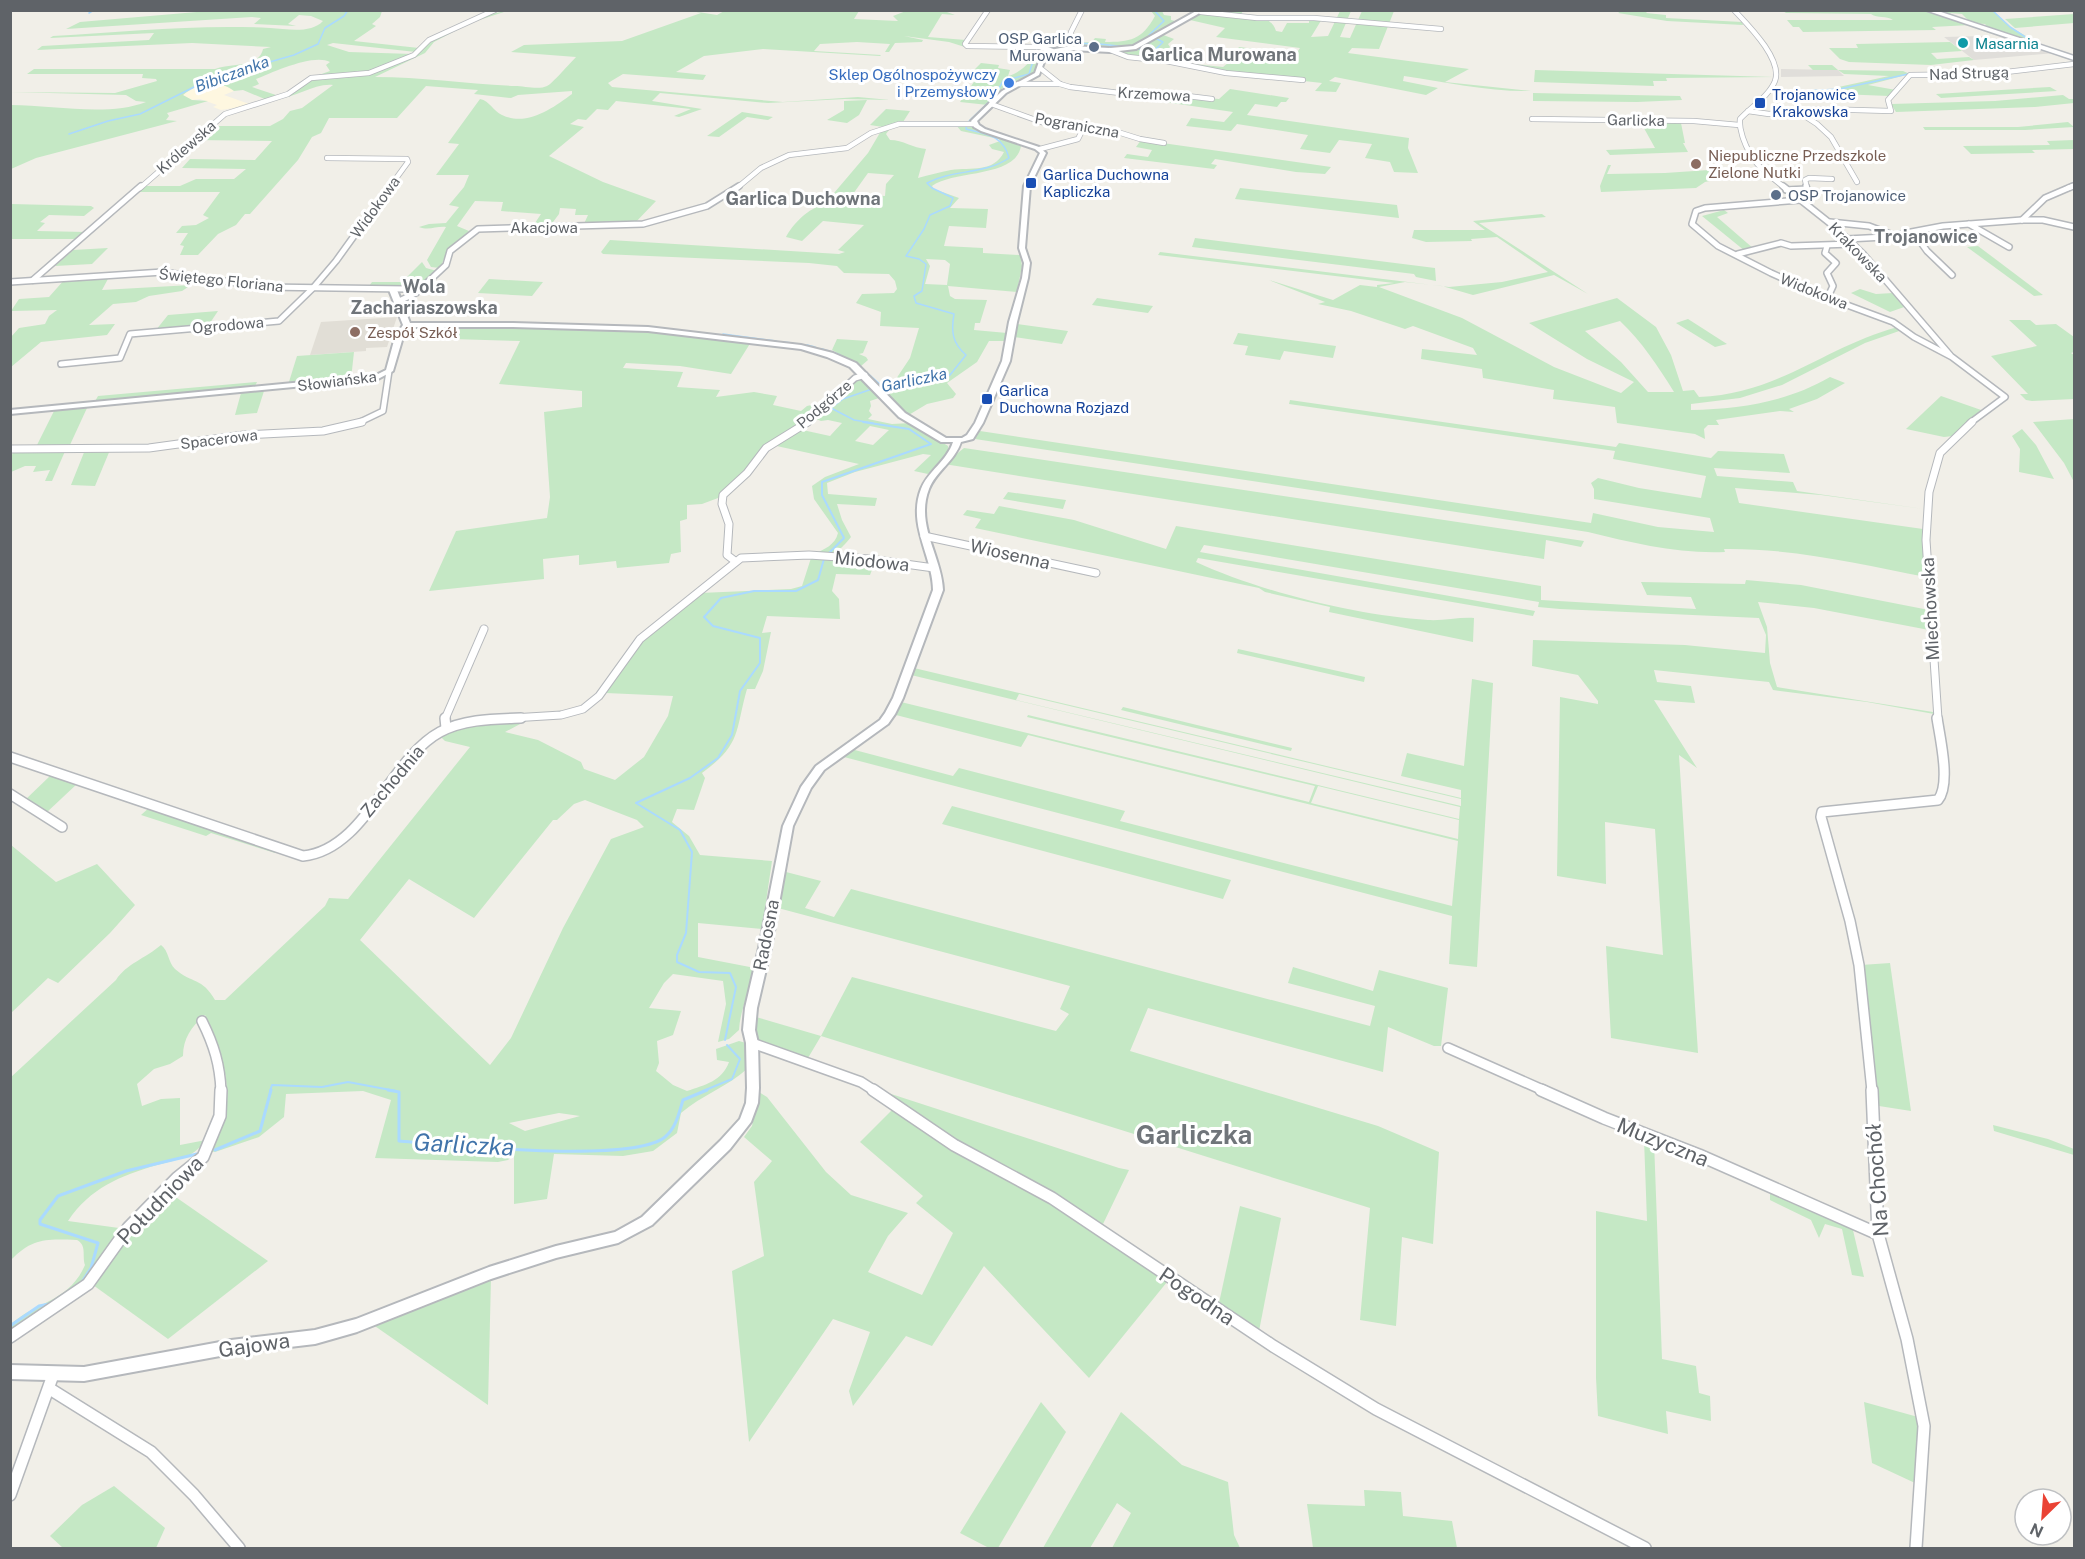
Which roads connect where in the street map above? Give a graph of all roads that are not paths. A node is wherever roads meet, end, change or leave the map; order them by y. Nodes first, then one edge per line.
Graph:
1 (495, 10) edge
2 (987, 10) edge
3 (1082, 10) edge
4 (1734, 10) edge
5 (1928, 10) edge
6 (1202, 11) edge
7 (1441, 29) dead end
8 (1046, 49) junction
9 (1110, 50) junction
10 (2074, 58) edge
11 (2074, 64) edge
12 (1040, 68) junction
13 (1302, 81) dead end
14 (1018, 84) junction
15 (1060, 84) junction
16 (1212, 99) dead end
17 (987, 105) junction
18 (1748, 111) junction
19 (1796, 111) junction
20 (1532, 119) dead end
21 (969, 124) junction
22 (1739, 125) junction
23 (1083, 127) junction
24 (1164, 143) dead end
25 (1040, 149) junction
26 (327, 158) dead end
27 (1832, 179) dead end
28 (1857, 182) dead end
29 (2074, 186) edge
30 (1786, 189) junction
31 (1800, 201) junction
32 (2022, 220) junction
33 (1830, 222) junction
34 (1969, 224) junction
35 (2074, 227) edge
36 (1914, 233) junction
37 (1894, 235) junction
38 (1847, 239) junction
39 (1852, 244) junction
40 (1827, 246) junction
41 (2009, 247) dead end
42 (1737, 254) junction
43 (1952, 275) dead end
44 (33, 280) junction
45 (11, 282) edge
46 (313, 288) junction
47 (406, 289) junction
48 (420, 289) junction
49 (393, 290) junction
50 (409, 296) junction
51 (1828, 297) junction
52 (399, 301) junction
53 (407, 325) junction
54 (1952, 357) junction
55 (61, 364) dead end
56 (389, 371) junction
57 (865, 375) junction
58 (10, 412) edge
59 (957, 441) junction
60 (10, 449) edge
61 (924, 536) junction
62 (809, 555) joint
63 (735, 561) junction
64 (934, 568) junction
65 (1096, 573) dead end
66 (484, 629) dead end
67 (446, 728) junction
68 (10, 756) edge
69 (10, 794) edge
70 (1822, 812) joint
71 (62, 827) dead end
72 (202, 1021) dead end
73 (752, 1043) junction
74 (1448, 1048) dead end
75 (1878, 1234) junction
76 (489, 1273) joint
77 (10, 1336) edge
78 (10, 1372) edge
79 (52, 1382) junction
80 (10, 1495) edge
81 (238, 1548) edge
82 (1645, 1548) edge
83 (1916, 1548) edge

1 - 44 street, Królewska
2 - 8 street
3 - 8 street
4 - 18 street
5 - 10 main road
6 - 7 street
6 - 9 street
8 - 9 street
8 - 12 street
9 - 13 street
11 - 19 street, Nad Strugą
12 - 14 street
12 - 15 street, Krzemowa
14 - 15 street, Krzemowa
14 - 17 street
15 - 16 street, Krzemowa
17 - 21 street
17 - 23 street, Pograniczna
18 - 19 street, Nad Strugą
18 - 22 street
19 - 28 street
20 - 22 street, Garlicka
21 - 25 street
21 - 48 street, Akacjowa
22 - 30 street, Krakowska
23 - 24 street, Pograniczna
23 - 25 street
25 - 59 street
26 - 46 street, Widokowa
27 - 30 street
29 - 32 street
30 - 31 street, Krakowska
31 - 33 street, Krakowska
31 - 42 street, Widokowa
32 - 34 street
32 - 35 street
33 - 37 street
33 - 38 street, Krakowska
34 - 36 street
34 - 41 street
36 - 37 street
36 - 43 street
37 - 38 street
38 - 39 street, Krakowska
39 - 40 street
39 - 54 street, Krakowska
40 - 42 street
40 - 51 street
42 - 51 street, Widokowa
44 - 45 street, Świętego Floriana
44 - 46 street, Świętego Floriana
46 - 49 street, Świętego Floriana
46 - 55 street, Ogrodowa
47 - 48 street
47 - 49 street
47 - 50 street
48 - 50 street, Akacjowa
49 - 52 street
50 - 52 street, Akacjowa
51 - 54 street, Widokowa
52 - 53 street
53 - 56 street, Słowiańska
53 - 57 street
54 - 70 street, Miechowska
56 - 58 street, Słowiańska
56 - 60 street, Spacerowa
57 - 59 street
57 - 63 street, Podgórze
59 - 61 street, Radosna
61 - 64 street, Radosna
61 - 65 street, Wiosenna
62 - 63 street, Zachodnia
62 - 64 street, Miodowa
63 - 67 street, Zachodnia
64 - 73 street, Radosna
66 - 67 street
67 - 68 street, Zachodnia
69 - 71 street
70 - 75 street, Na Chochół
72 - 77 street, Południowa
73 - 76 street, Radosna
73 - 82 street, Pogodna
74 - 75 street, Muzyczna
75 - 83 street, Na Chochół
76 - 79 street, Gajowa
78 - 79 street, Gajowa
79 - 80 street
79 - 81 street

